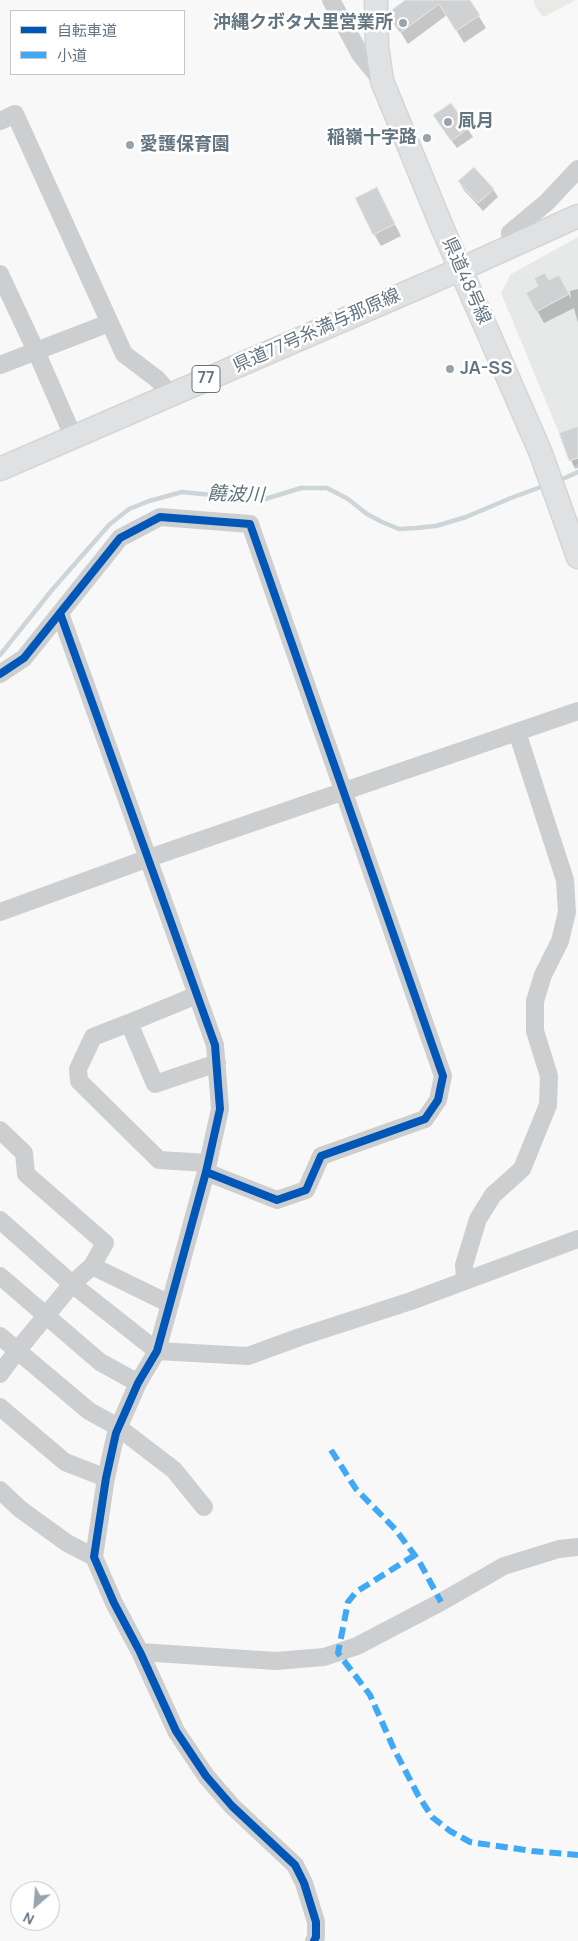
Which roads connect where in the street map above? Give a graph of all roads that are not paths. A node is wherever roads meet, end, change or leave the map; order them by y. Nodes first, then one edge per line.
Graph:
1 (331, 0) edge
2 (376, 0) edge
3 (382, 81) junction
4 (0, 121) edge
5 (578, 169) edge
6 (578, 216) edge
7 (512, 246) junction
8 (461, 269) junction
9 (1, 278) edge
10 (109, 323) junction
11 (36, 351) junction
12 (0, 365) edge
13 (171, 395) junction
14 (73, 436) junction
15 (0, 469) edge
16 (578, 557) edge
17 (60, 613) junction
18 (0, 674) edge
19 (578, 710) edge
20 (517, 732) junction
21 (343, 792) junction
22 (149, 858) junction
23 (0, 912) edge
24 (197, 995) junction
25 (129, 1022) junction
26 (217, 1063) junction
27 (0, 1130) edge
28 (207, 1167) junction
29 (0, 1220) edge
30 (578, 1239) edge
31 (92, 1266) junction
32 (0, 1276) edge
33 (465, 1280) junction
34 (72, 1284) junction
35 (170, 1304) junction
36 (46, 1316) junction
37 (0, 1336) edge
38 (17, 1350) junction
39 (157, 1351) junction
40 (0, 1374) edge
41 (138, 1383) junction
42 (0, 1407) edge
43 (118, 1427) junction
44 (106, 1478) junction
45 (0, 1490) edge
46 (204, 1507) dead end
47 (578, 1547) edge
48 (94, 1558) junction
49 (140, 1652) junction
50 (314, 1941) edge

1 - 3 street
2 - 3 main road, 県道48号線
3 - 8 main road, 県道48号線
4 - 10 street
5 - 7 street
6 - 7 main road, 県道77号糸満与那原線 / 77
7 - 8 main road, 県道77号糸満与那原線 / 77
8 - 13 main road, 県道77号糸満与那原線 / 77
8 - 16 main road, 県道48号線
9 - 11 street
10 - 11 street
10 - 13 street
11 - 12 street
11 - 14 street
13 - 14 main road, 県道77号糸満与那原線 / 77
14 - 15 main road, 県道77号糸満与那原線 / 77
17 - 18 street
17 - 21 street
17 - 22 street
19 - 20 street
20 - 21 street
20 - 33 street
21 - 22 street
21 - 28 street
22 - 23 street
22 - 24 street
24 - 25 street
24 - 26 street
25 - 26 street
25 - 28 street
26 - 28 street
27 - 31 street
28 - 35 street
29 - 34 street
30 - 33 street
31 - 34 street
31 - 35 street
32 - 36 street
33 - 39 street
34 - 36 street
34 - 39 street
35 - 39 street
36 - 38 street
36 - 41 street
37 - 38 street
38 - 40 street
38 - 43 street
39 - 41 street
41 - 43 street
42 - 44 street
43 - 44 street
43 - 46 street
44 - 48 street
45 - 48 street
47 - 49 street
48 - 49 street
49 - 50 street

